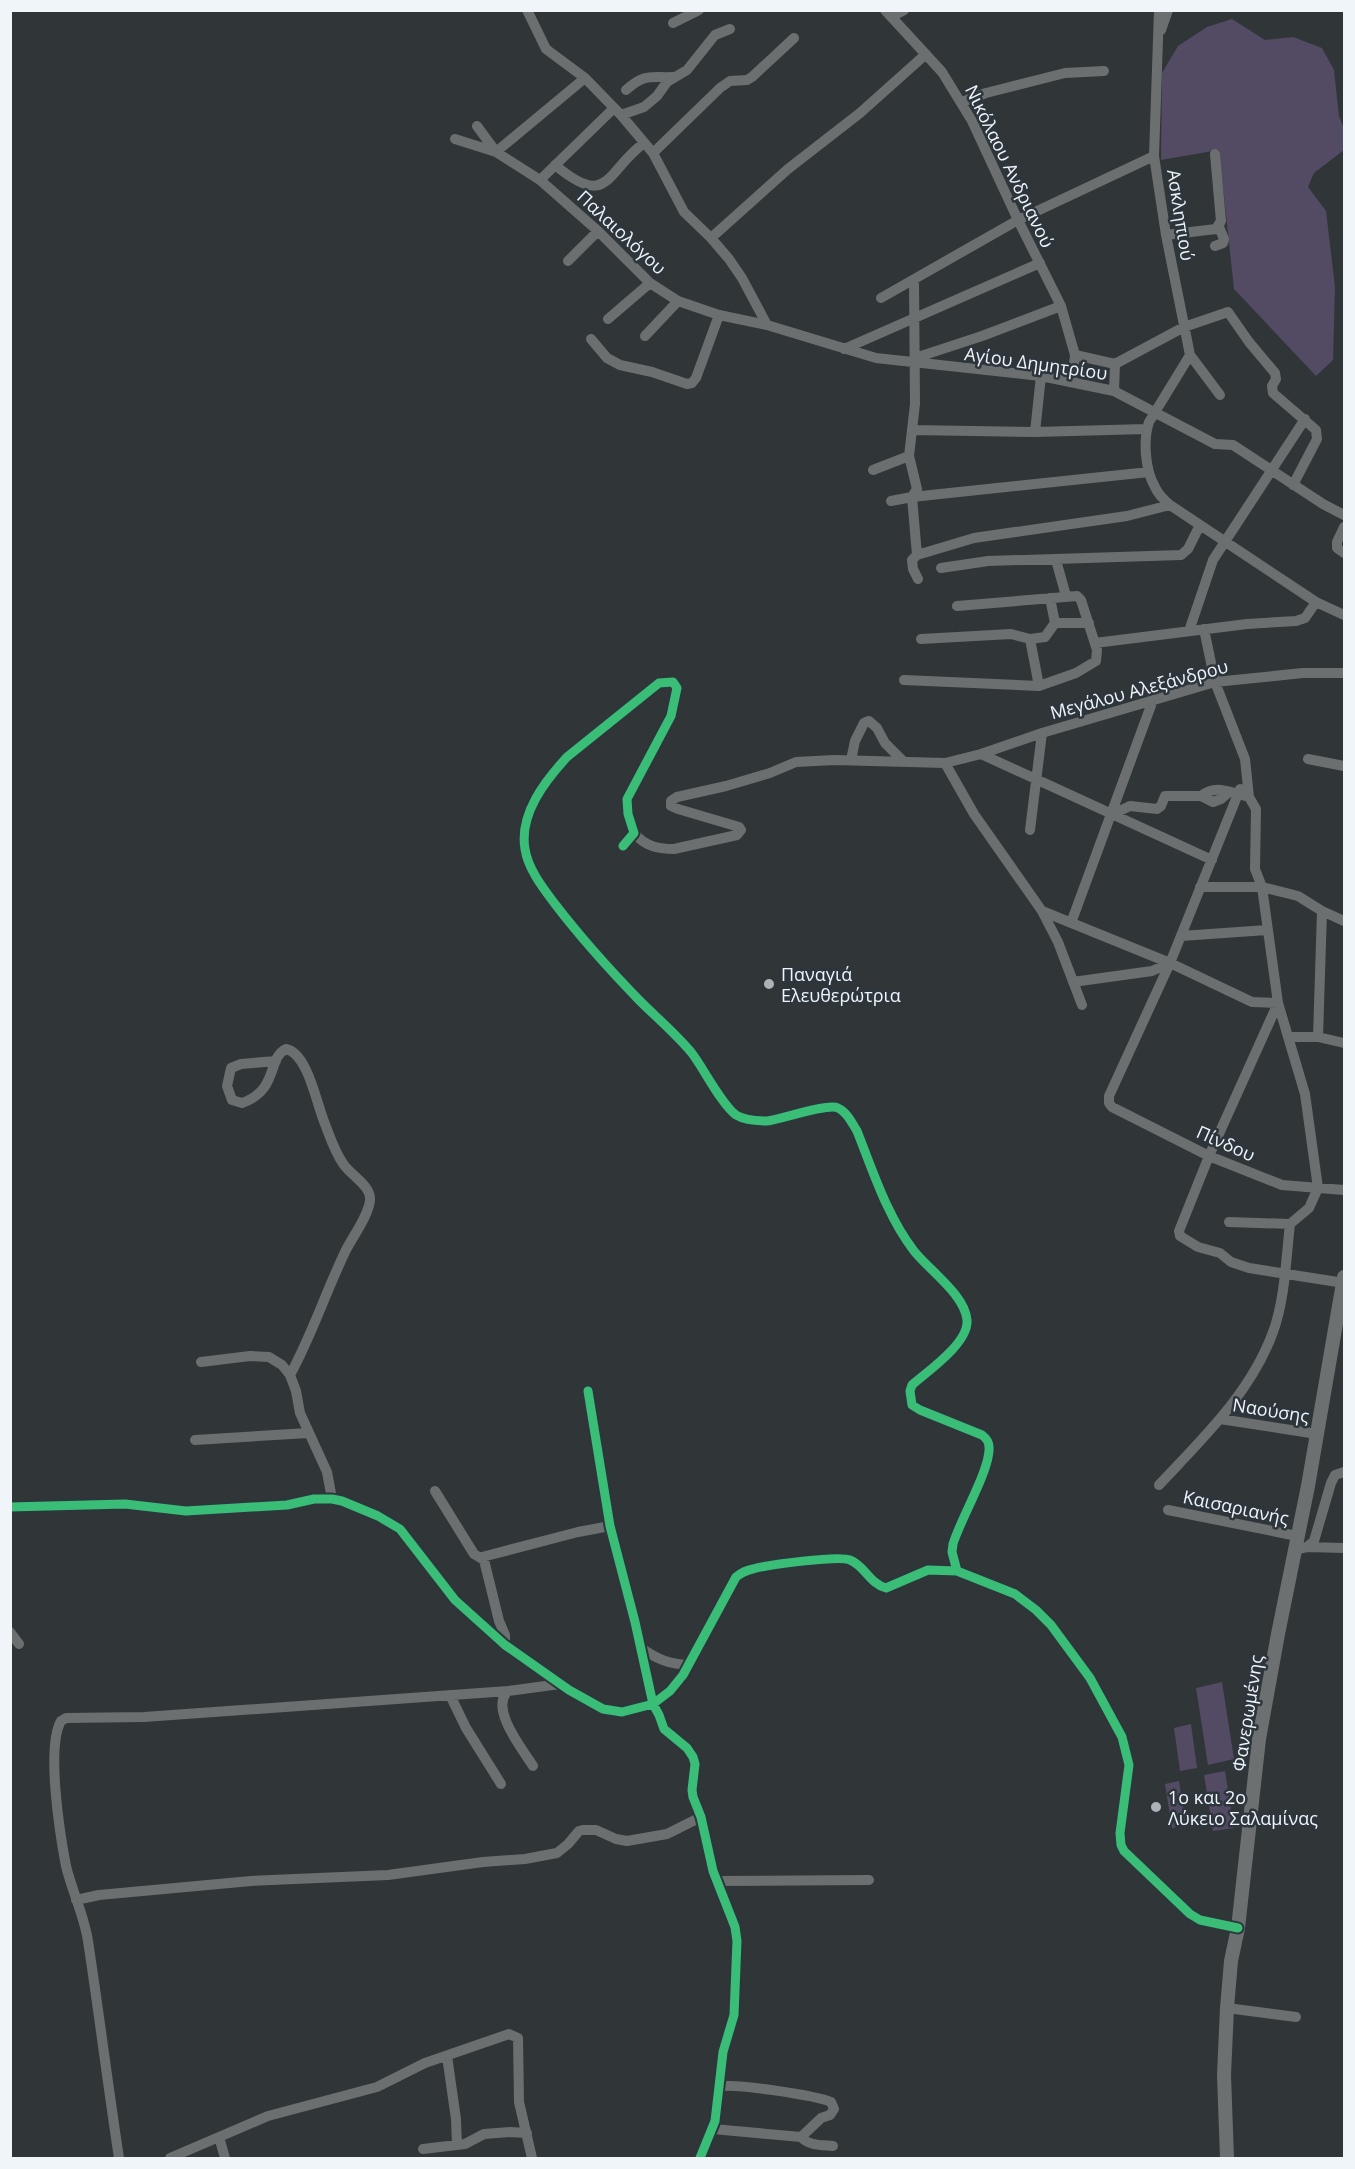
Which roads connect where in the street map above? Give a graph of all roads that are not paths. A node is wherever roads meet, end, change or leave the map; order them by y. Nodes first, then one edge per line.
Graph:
1 (527, 10) edge
2 (699, 10) edge
3 (904, 10) edge
4 (1159, 10) edge
5 (1168, 10) edge
6 (888, 14) edge
7 (674, 23) dead end
8 (730, 29) dead end
9 (794, 38) dead end
10 (1157, 42) junction
11 (926, 54) junction
12 (1104, 71) dead end
13 (585, 78) junction
14 (674, 78) junction
15 (626, 90) dead end
16 (962, 102) junction
17 (618, 112) junction
18 (477, 126) dead end
19 (455, 139) dead end
20 (644, 143) junction
21 (496, 152) junction
22 (653, 153) junction
23 (1215, 154) dead end
24 (1154, 156) junction
25 (555, 165) junction
26 (540, 180) junction
27 (1018, 220) junction
28 (1219, 227) junction
29 (598, 231) junction
30 (1166, 235) junction
31 (711, 238) junction
32 (1215, 246) dead end
33 (568, 261) dead end
34 (1040, 263) junction
35 (914, 280) junction
36 (650, 283) junction
37 (881, 298) dead end
38 (678, 301) junction
39 (1061, 306) junction
40 (718, 315) junction
41 (608, 319) dead end
42 (914, 320) junction
43 (767, 325) junction
44 (1184, 327) junction
45 (645, 336) dead end
46 (591, 339) dead end
47 (844, 349) junction
48 (1075, 355) junction
49 (1190, 355) junction
50 (915, 360) junction
51 (1114, 364) junction
52 (1041, 376) junction
53 (1072, 381) junction
54 (1114, 391) junction
55 (1220, 395) dead end
56 (1154, 412) junction
57 (1305, 419) junction
58 (1146, 429) junction
59 (912, 430) junction
60 (1035, 432) junction
61 (909, 456) junction
62 (873, 470) dead end
63 (1271, 470) junction
64 (1149, 472) junction
65 (1293, 485) junction
66 (912, 497) junction
67 (891, 501) dead end
68 (1170, 506) junction
69 (1344, 515) edge
70 (1200, 525) junction
71 (1344, 527) edge
72 (1225, 541) junction
73 (1344, 553) edge
74 (917, 555) junction
75 (1056, 560) junction
76 (941, 568) dead end
77 (918, 579) dead end
78 (1066, 596) junction
79 (1050, 598) junction
80 (1316, 602) junction
81 (957, 606) dead end
82 (1344, 615) edge
83 (1055, 623) junction
84 (1089, 623) junction
85 (1204, 629) junction
86 (1189, 631) junction
87 (921, 639) dead end
88 (1030, 639) junction
89 (1095, 643) junction
90 (1344, 673) edge
91 (904, 680) dead end
92 (1215, 682) junction
93 (1039, 686) junction
94 (1153, 700) junction
95 (1042, 733) junction
96 (981, 754) junction
97 (1308, 759) dead end
98 (851, 760) junction
99 (903, 761) junction
100 (945, 763) junction
101 (1344, 766) edge
102 (1036, 779) junction
103 (1239, 794) junction
104 (1113, 814) junction
105 (1030, 830) dead end
106 (634, 833) junction
107 (623, 846) dead end
108 (1212, 860) junction
109 (1262, 886) junction
110 (1200, 887) junction
111 (1042, 911) junction
112 (1322, 911) junction
113 (1344, 921) edge
114 (1071, 923) junction
115 (1267, 930) junction
116 (1181, 936) junction
117 (1170, 963) junction
118 (1073, 982) junction
119 (1278, 1003) junction
120 (1082, 1005) dead end
121 (1288, 1037) junction
122 (1318, 1037) junction
123 (1344, 1043) edge
124 (276, 1061) junction
125 (1209, 1156) junction
126 (1318, 1188) junction
127 (1344, 1190) edge
128 (1229, 1222) dead end
129 (1290, 1224) junction
130 (1284, 1274) junction
131 (1344, 1281) edge
132 (201, 1362) dead end
133 (290, 1375) junction
134 (588, 1391) dead end
135 (1220, 1419) junction
136 (308, 1433) junction
137 (1317, 1434) junction
138 (195, 1440) dead end
139 (1344, 1472) edge
140 (1159, 1485) dead end
141 (435, 1491) dead end
142 (332, 1499) junction
143 (10, 1508) edge
144 (1167, 1510) dead end
145 (610, 1526) junction
146 (1300, 1545) junction
147 (1344, 1548) edge
148 (482, 1557) junction
149 (957, 1571) junction
150 (10, 1632) edge
151 (19, 1644) dead end
152 (505, 1645) junction
153 (640, 1647) junction
154 (688, 1665) junction
155 (560, 1684) junction
156 (508, 1691) junction
157 (450, 1695) junction
158 (653, 1704) junction
159 (533, 1766) dead end
160 (501, 1784) dead end
161 (701, 1817) junction
162 (868, 1880) dead end
163 (716, 1881) junction
164 (76, 1900) junction
165 (1238, 1928) junction
166 (1227, 2008) junction
167 (1296, 2017) dead end
168 (447, 2056) junction
169 (719, 2087) junction
170 (713, 2129) junction
171 (528, 2133) junction
172 (219, 2137) junction
173 (801, 2137) junction
174 (457, 2145) junction
175 (833, 2146) dead end
176 (423, 2149) dead end
177 (119, 2158) edge
178 (170, 2158) edge
179 (225, 2158) edge
180 (532, 2158) edge
181 (700, 2158) edge
182 (1227, 2158) edge

1 - 13 street
2 - 7 street
3 - 6 street
4 - 10 street, Ασκληπιού
5 - 10 street
6 - 11 street, Νικόλαου Ανδριανού
8 - 14 street
9 - 22 street
10 - 24 street, Ασκληπιού
11 - 16 street, Νικόλαου Ανδριανού
11 - 31 street
12 - 16 street
13 - 17 street
13 - 21 street
14 - 15 street
14 - 17 street
16 - 27 street, Νικόλαου Ανδριανού
17 - 20 street
17 - 25 street
18 - 21 street, Παλαιολόγου
19 - 21 street
20 - 22 street
20 - 25 street
21 - 26 street, Παλαιολόγου
22 - 31 street
23 - 28 street
24 - 27 street
24 - 30 street, Ασκληπιού
25 - 26 street
26 - 29 street, Παλαιολόγου
27 - 34 street, Νικόλαου Ανδριανού
27 - 35 street
28 - 30 street
28 - 32 street
29 - 33 street
29 - 36 street, Παλαιολόγου
30 - 44 street, Ασκληπιού
31 - 43 street
34 - 39 street, Νικόλαου Ανδριανού
34 - 42 street
35 - 37 street
35 - 42 street
36 - 38 street, Παλαιολόγου
36 - 41 street
38 - 40 street, Παλαιολόγου
38 - 45 street
39 - 48 street, Νικόλαου Ανδριανού
39 - 50 street
40 - 43 street, Παλαιολόγου
40 - 46 street
42 - 47 street
42 - 50 street
43 - 47 street, Αγίου Δημητρίου
44 - 49 street, Ασκληπιού
44 - 51 street
44 - 57 street
47 - 50 street, Αγίου Δημητρίου
48 - 51 street
48 - 53 street
49 - 55 street
49 - 56 street
50 - 52 street, Αγίου Δημητρίου
50 - 59 street
51 - 54 street
52 - 53 street, Αγίου Δημητρίου
52 - 60 street
53 - 54 street, Αγίου Δημητρίου
54 - 56 street, Αγίου Δημητρίου
56 - 58 street
56 - 63 street, Αγίου Δημητρίου
57 - 63 street
57 - 65 street
58 - 60 street
58 - 64 street
59 - 60 street
59 - 61 street
61 - 62 street
61 - 66 street
63 - 65 street, Αγίου Δημητρίου
63 - 72 street
64 - 66 street
64 - 68 street
65 - 69 street, Αγίου Δημητρίου
66 - 67 street
66 - 74 street
68 - 70 street
68 - 74 street
70 - 72 street
70 - 75 street
71 - 73 street
72 - 80 street
72 - 86 street
74 - 77 street
75 - 76 street
75 - 78 street
78 - 79 street
78 - 84 street
79 - 81 street
79 - 83 street
80 - 82 street
80 - 85 street
83 - 84 street
83 - 88 street
84 - 89 street
85 - 86 street
85 - 92 street
86 - 89 street
87 - 88 street
88 - 93 street
89 - 93 street
90 - 92 street, Μεγάλου Αλεξάνδρου
91 - 93 street
92 - 94 street, Μεγάλου Αλεξάνδρου
92 - 103 street
94 - 95 street, Μεγάλου Αλεξάνδρου
94 - 104 street
95 - 96 street, Μεγάλου Αλεξάνδρου
95 - 102 street
96 - 100 street, Μεγάλου Αλεξάνδρου
96 - 102 street
97 - 101 street
98 - 99 street, Μεγάλου Αλεξάνδρου
98 - 99 street
98 - 106 street, Μεγάλου Αλεξάνδρου
99 - 100 street, Μεγάλου Αλεξάνδρου
100 - 111 street
102 - 104 street
102 - 105 street
103 - 104 street
103 - 108 street
103 - 109 street
104 - 108 street
104 - 114 street
106 - 107 street
106 - 149 street
108 - 110 street
109 - 110 street
109 - 112 street
109 - 115 street
110 - 116 street
111 - 114 street
111 - 118 street
112 - 113 street
112 - 122 street
114 - 117 street
115 - 116 street
115 - 119 street
116 - 117 street
117 - 118 street
117 - 119 street
117 - 125 street, Πίνδου
118 - 120 street
119 - 121 street
119 - 125 street
121 - 122 street
121 - 126 street
122 - 123 street
124 - 124 street
124 - 133 street
125 - 126 street, Πίνδου
125 - 130 street
126 - 127 street, Πίνδου
126 - 129 street
128 - 129 street
129 - 130 street
130 - 131 street
130 - 135 street
131 - 137 main road, Φανερωμένης
132 - 133 street
133 - 136 street
134 - 145 street
135 - 137 street, Ναούσης
135 - 140 street
136 - 138 street
136 - 142 street
137 - 146 main road, Φανερωμένης
139 - 146 street
141 - 148 street
142 - 143 street
142 - 152 street
144 - 146 street, Καισαριανής
145 - 148 street
145 - 153 street
146 - 147 street, Καισαριανής
146 - 165 main road, Φανερωμένης
148 - 152 street
149 - 154 street
149 - 165 street
150 - 151 street
152 - 155 street
153 - 154 street
153 - 158 street
154 - 158 street
155 - 156 street
155 - 158 street
156 - 157 street
156 - 159 street
157 - 160 street
157 - 164 street
158 - 161 street
161 - 163 street
161 - 164 street
162 - 163 street
163 - 169 street
164 - 177 street
165 - 166 main road, Φανερωμένης
166 - 167 street
166 - 182 main road, Φανερωμένης
168 - 171 street
168 - 172 street
168 - 174 street
169 - 170 street
169 - 173 street
170 - 173 street
170 - 181 street
171 - 174 street
171 - 180 street
172 - 178 street
172 - 179 street
173 - 175 street
174 - 176 street

